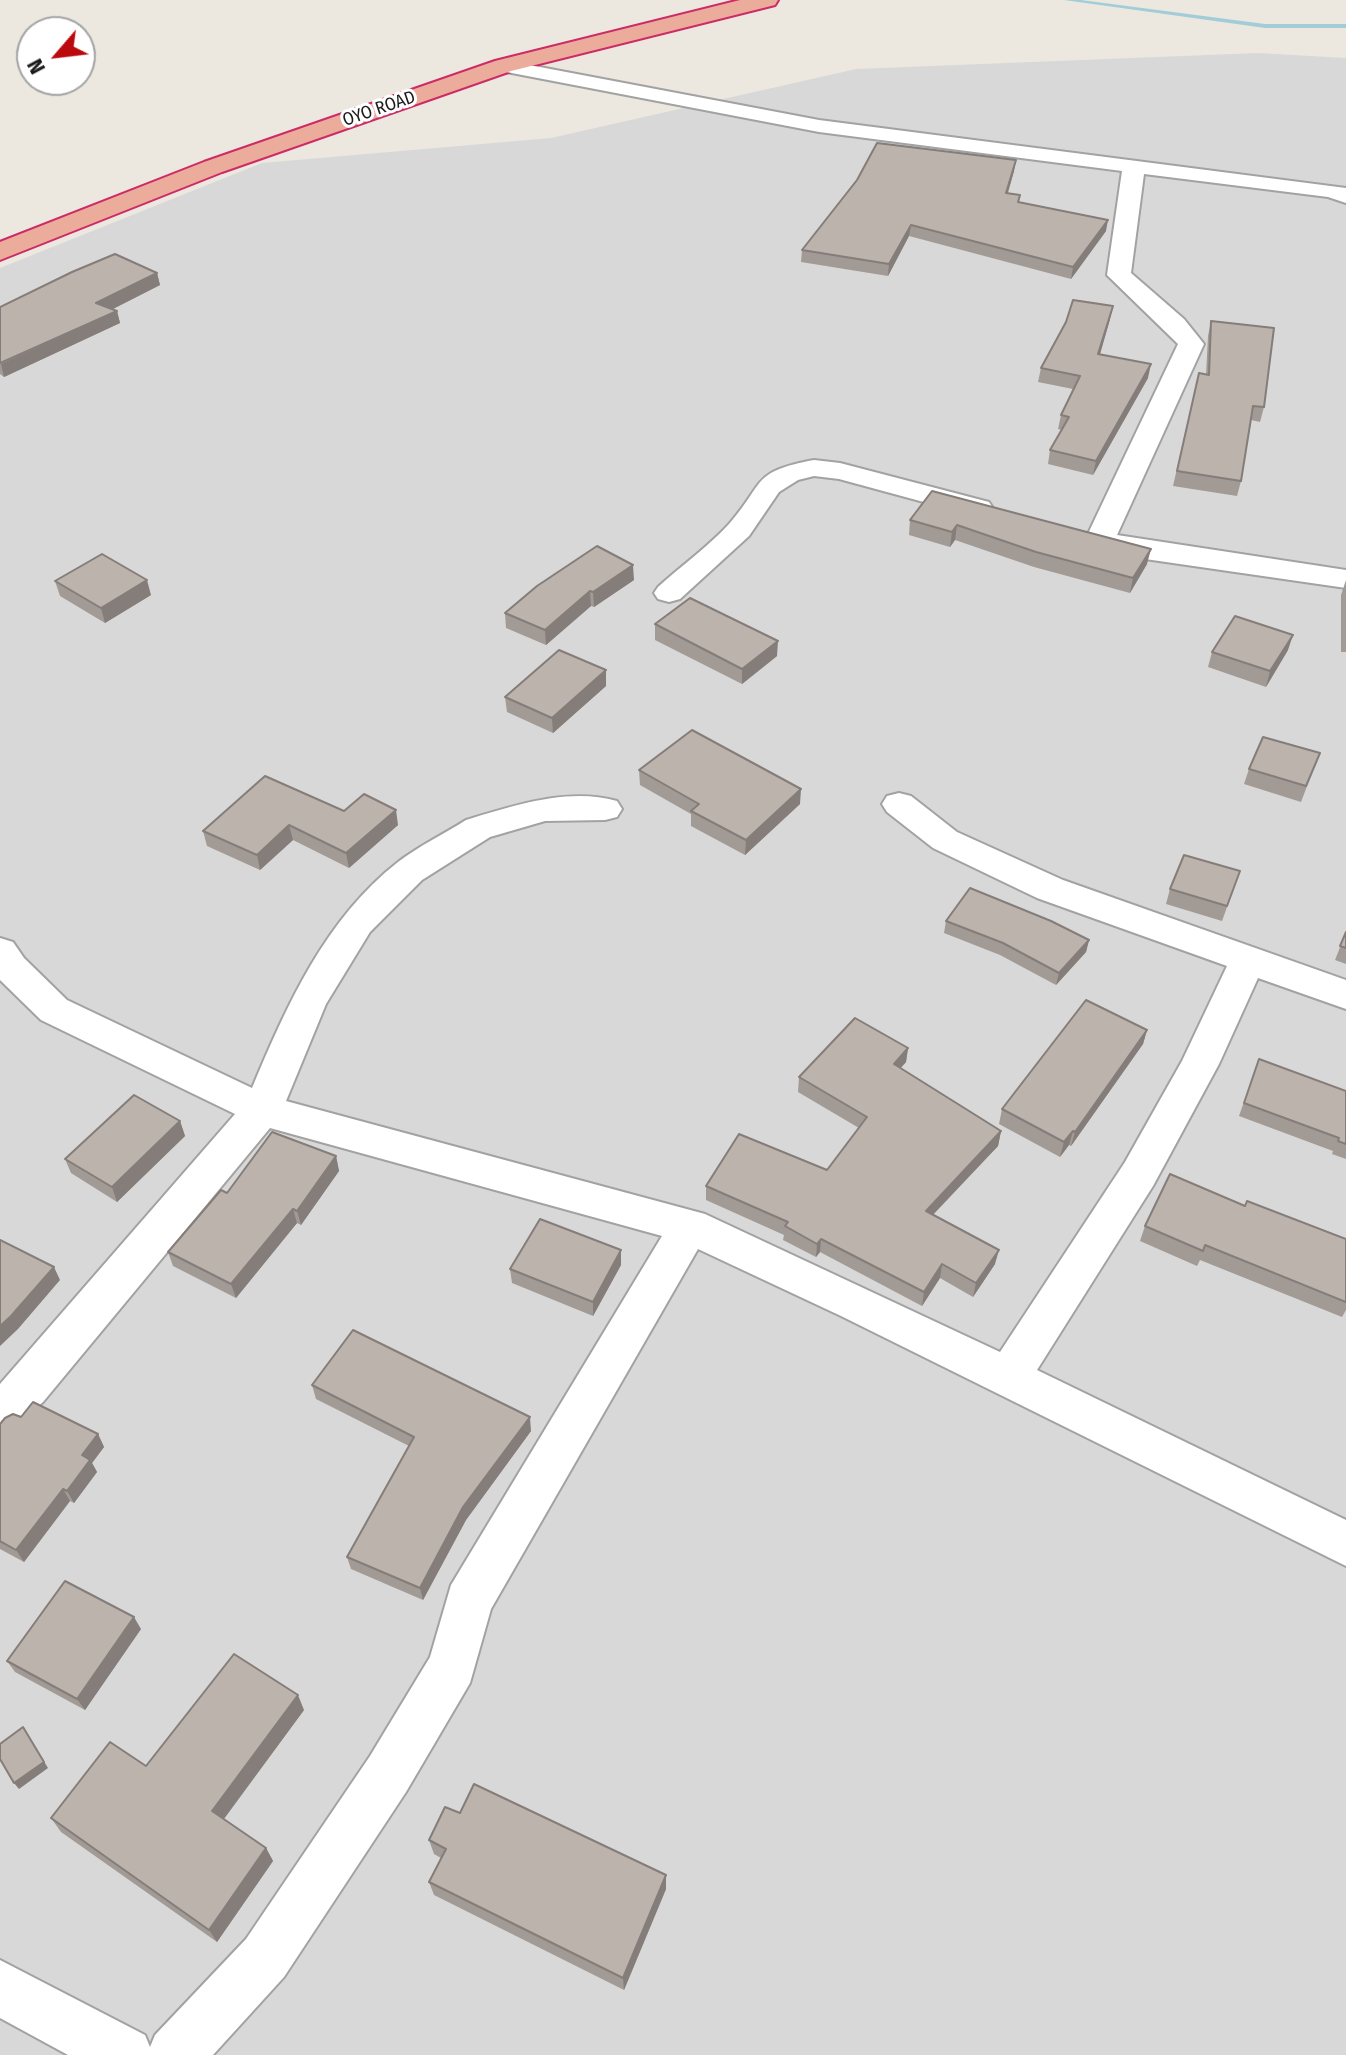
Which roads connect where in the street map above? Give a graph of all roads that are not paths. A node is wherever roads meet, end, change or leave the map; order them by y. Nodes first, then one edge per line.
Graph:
1 (767, 0) edge
2 (503, 66) junction
3 (1134, 166) junction
4 (1346, 196) edge
5 (0, 252) edge
6 (1008, 516) edge
7 (1070, 532) edge
8 (1100, 540) junction
9 (1346, 579) edge
10 (669, 593) dead end
11 (899, 804) dead end
12 (605, 809) dead end
13 (0, 951) edge
14 (1248, 960) junction
15 (1346, 995) edge
16 (262, 1110) junction
17 (690, 1226) junction
18 (1008, 1378) junction
19 (0, 1412) edge
20 (1346, 1544) edge
21 (0, 1988) edge
22 (125, 2055) edge
23 (175, 2055) edge

1 - 2 highway, OYO ROAD
2 - 3 street
2 - 5 highway, OYO ROAD
3 - 4 street
3 - 8 street
6 - 10 street
7 - 8 street
8 - 9 street
11 - 14 street
12 - 16 street
13 - 16 street
14 - 15 street
14 - 18 street
16 - 17 street
16 - 19 street
17 - 18 street
17 - 23 street
18 - 20 street
21 - 22 street

